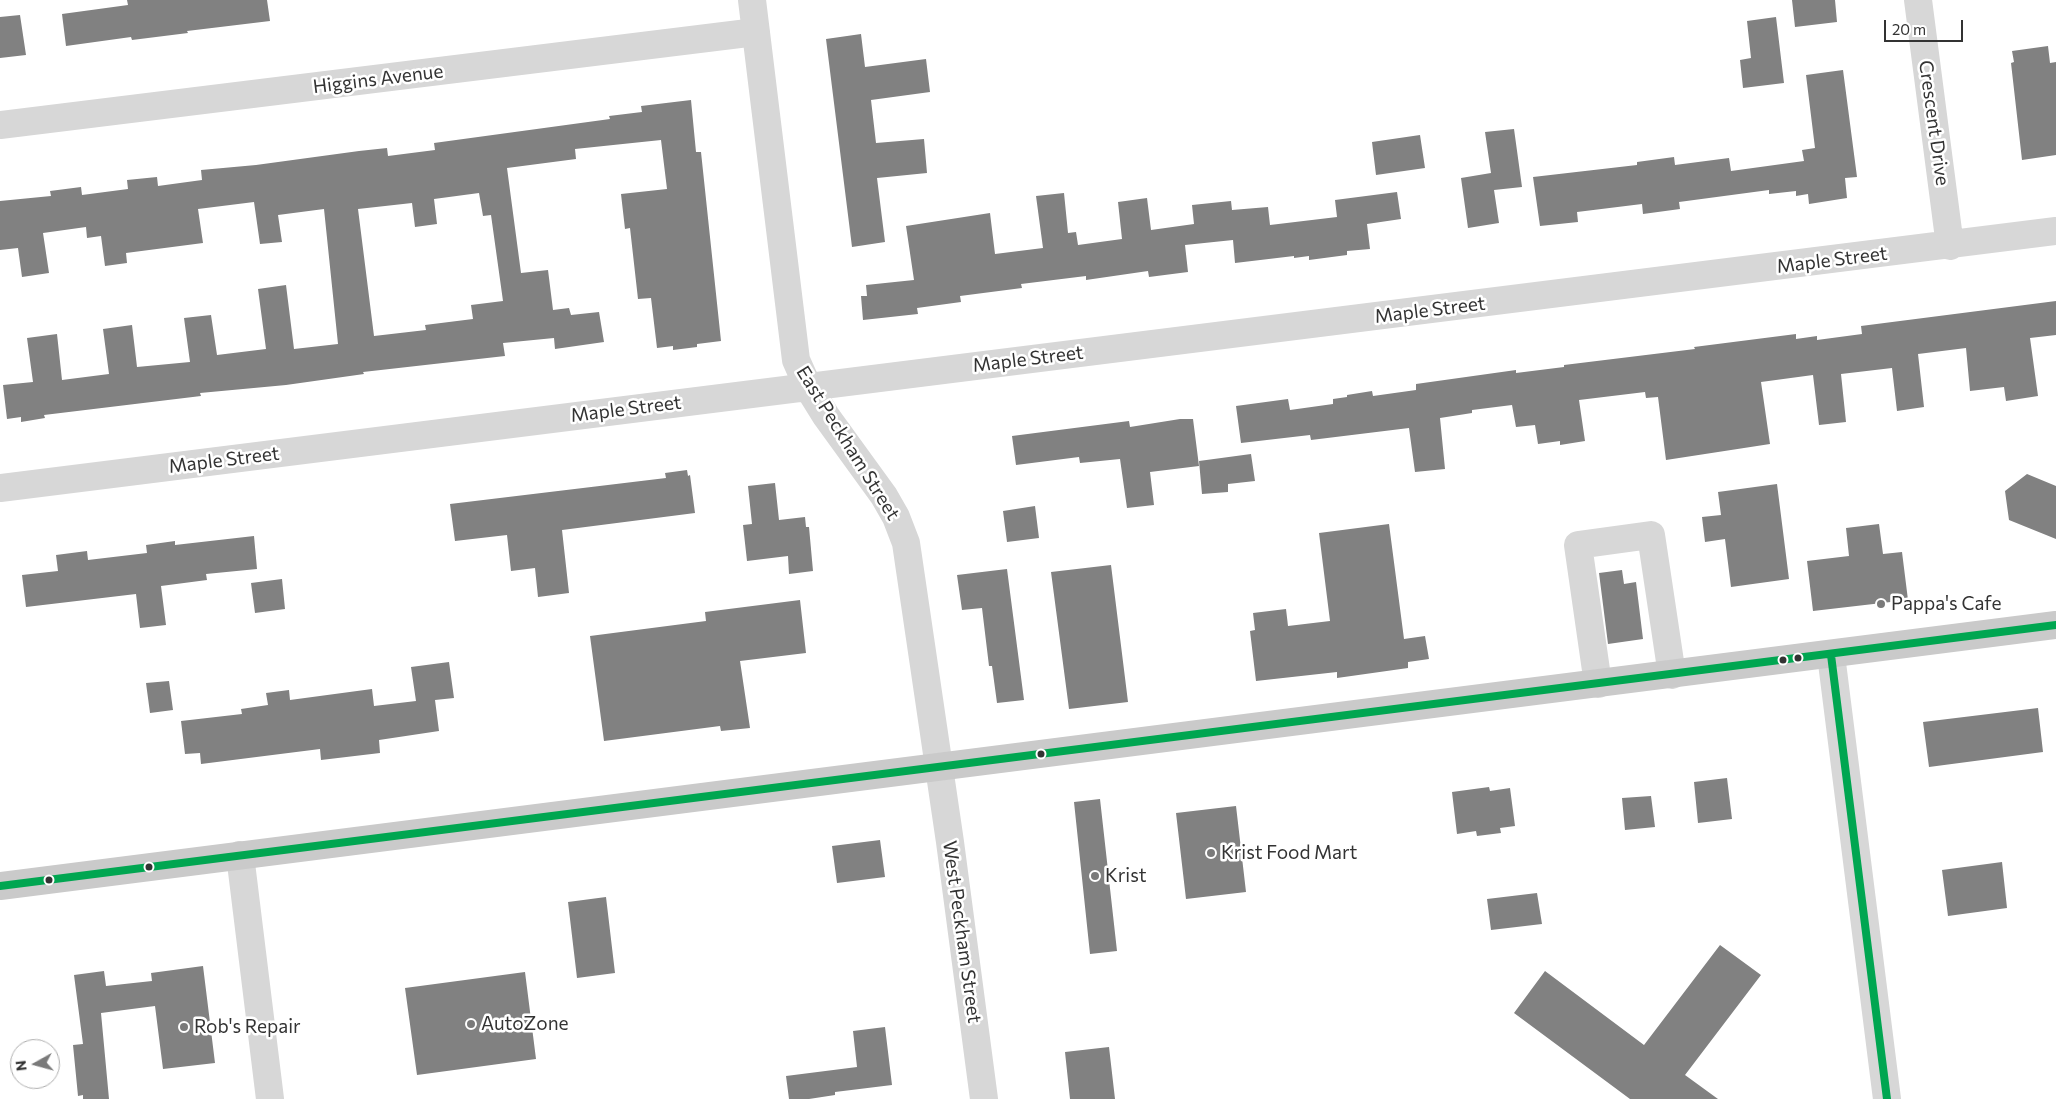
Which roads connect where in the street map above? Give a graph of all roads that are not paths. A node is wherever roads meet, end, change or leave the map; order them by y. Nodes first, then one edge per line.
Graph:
1 (752, 0) edge
2 (1918, 0) edge
3 (756, 32) junction
4 (0, 125) edge
5 (2056, 231) edge
6 (1950, 246) junction
7 (808, 386) junction
8 (0, 488) edge
9 (2056, 626) edge
10 (1831, 655) junction
11 (1672, 675) junction
12 (1598, 684) junction
13 (938, 766) junction
14 (240, 855) junction
15 (0, 886) edge
16 (270, 1099) edge
17 (984, 1099) edge
18 (1887, 1099) edge

1 - 3 street, East Peckham Street
2 - 6 street, Crescent Drive
3 - 4 street, Higgins Avenue
3 - 7 street, East Peckham Street
5 - 6 street, Maple Street
6 - 7 street, Maple Street
7 - 8 street, Maple Street
7 - 13 street, East Peckham Street
9 - 10 main road
10 - 11 main road
10 - 18 street
11 - 12 main road
11 - 12 street
12 - 13 main road
13 - 14 main road
13 - 17 street, West Peckham Street
14 - 15 main road
14 - 16 street

